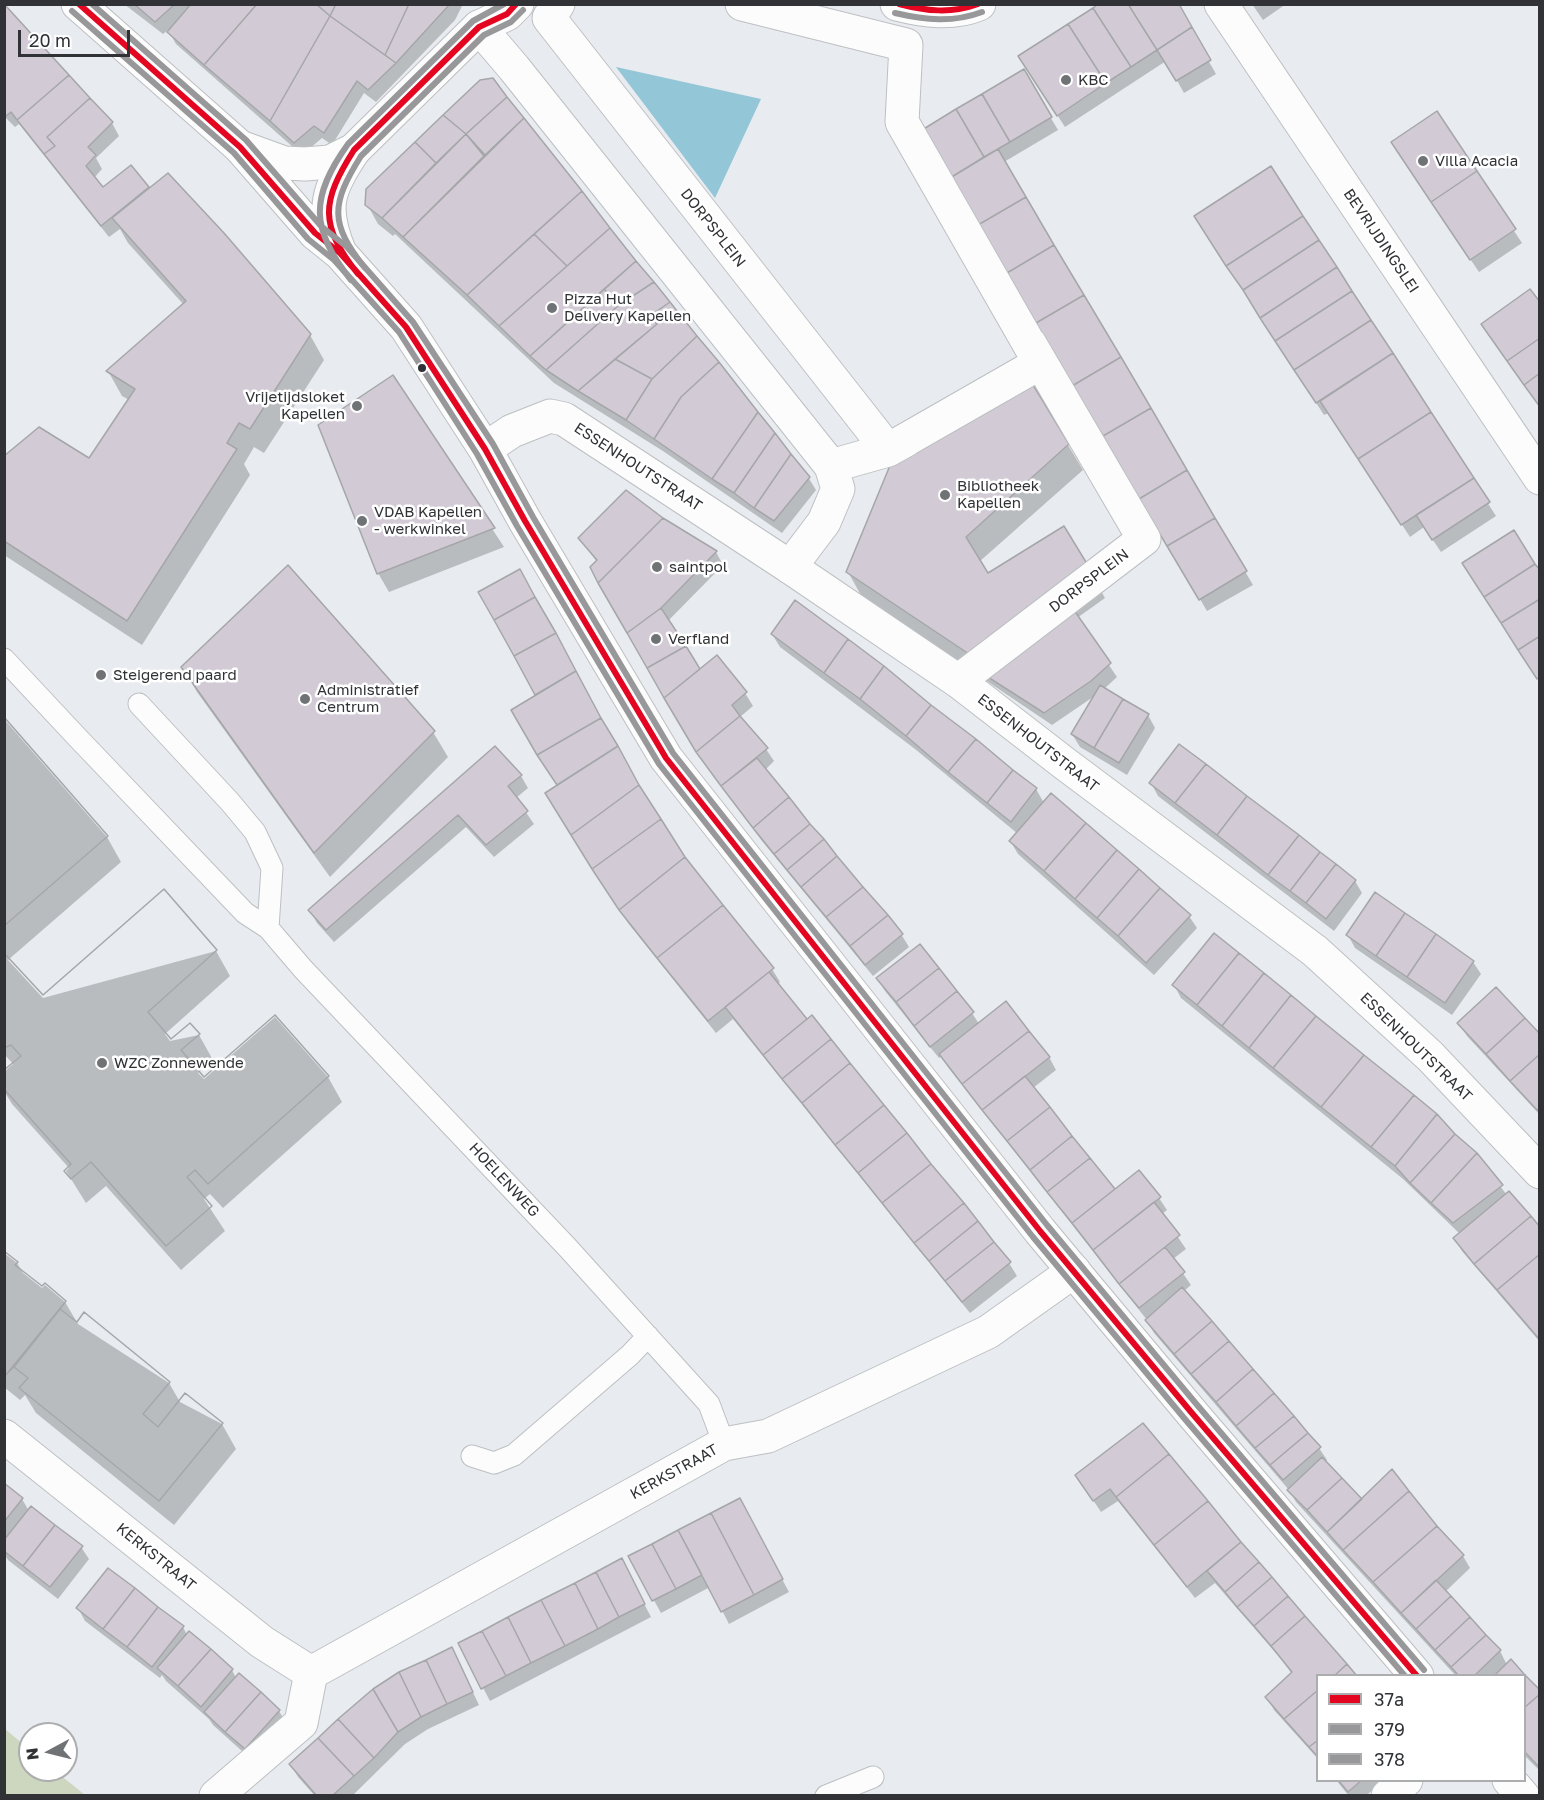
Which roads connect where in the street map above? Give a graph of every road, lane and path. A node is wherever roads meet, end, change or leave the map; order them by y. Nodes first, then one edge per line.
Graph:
1 (78, 4) edge
2 (518, 4) edge
3 (558, 4) edge
4 (742, 4) edge
5 (979, 4) edge
6 (1221, 4) edge
7 (909, 8) edge
8 (481, 16) edge
9 (906, 45) junction
10 (240, 147) junction
11 (354, 150) junction
12 (340, 253) junction
13 (1040, 363) junction
14 (485, 449) junction
15 (888, 450) junction
16 (831, 466) junction
17 (1539, 478) edge
18 (790, 567) junction
19 (4, 659) edge
20 (958, 681) junction
21 (139, 704) dead end
22 (268, 928) junction
23 (1539, 1172) edge
24 (1074, 1271) junction
25 (648, 1336) junction
26 (4, 1436) edge
27 (724, 1444) junction
28 (472, 1456) dead end
29 (311, 1673) junction
30 (1415, 1674) edge
31 (873, 1777) dead end
32 (1404, 1782) edge
33 (1511, 1782) edge
34 (216, 1796) edge
35 (826, 1796) edge
36 (1388, 1796) edge
37 (1523, 1796) edge

1 - 10 street
2 - 8 street
3 - 15 street, DORPSPLEIN
4 - 9 street
5 - 7 street
6 - 17 street, BEVRIJDINGSLEI
7 - 9 street, DORPSPLEIN
8 - 11 street
8 - 16 street
9 - 13 street, DORPSPLEIN
10 - 11 street
10 - 12 street
11 - 12 street
12 - 14 street
13 - 15 street
13 - 20 street, DORPSPLEIN
14 - 18 street, ESSENHOUTSTRAAT
14 - 24 street
15 - 16 street
16 - 18 street
18 - 20 street, ESSENHOUTSTRAAT
19 - 22 lane, HOELENWEG
20 - 23 street, ESSENHOUTSTRAAT
21 - 22 lane
22 - 25 lane, HOELENWEG
24 - 27 street, KERKSTRAAT
24 - 30 street
25 - 27 lane, HOELENWEG
25 - 28 lane
26 - 29 street, KERKSTRAAT
27 - 29 street, KERKSTRAAT
29 - 34 street
31 - 35 lane
32 - 36 street
33 - 37 street

